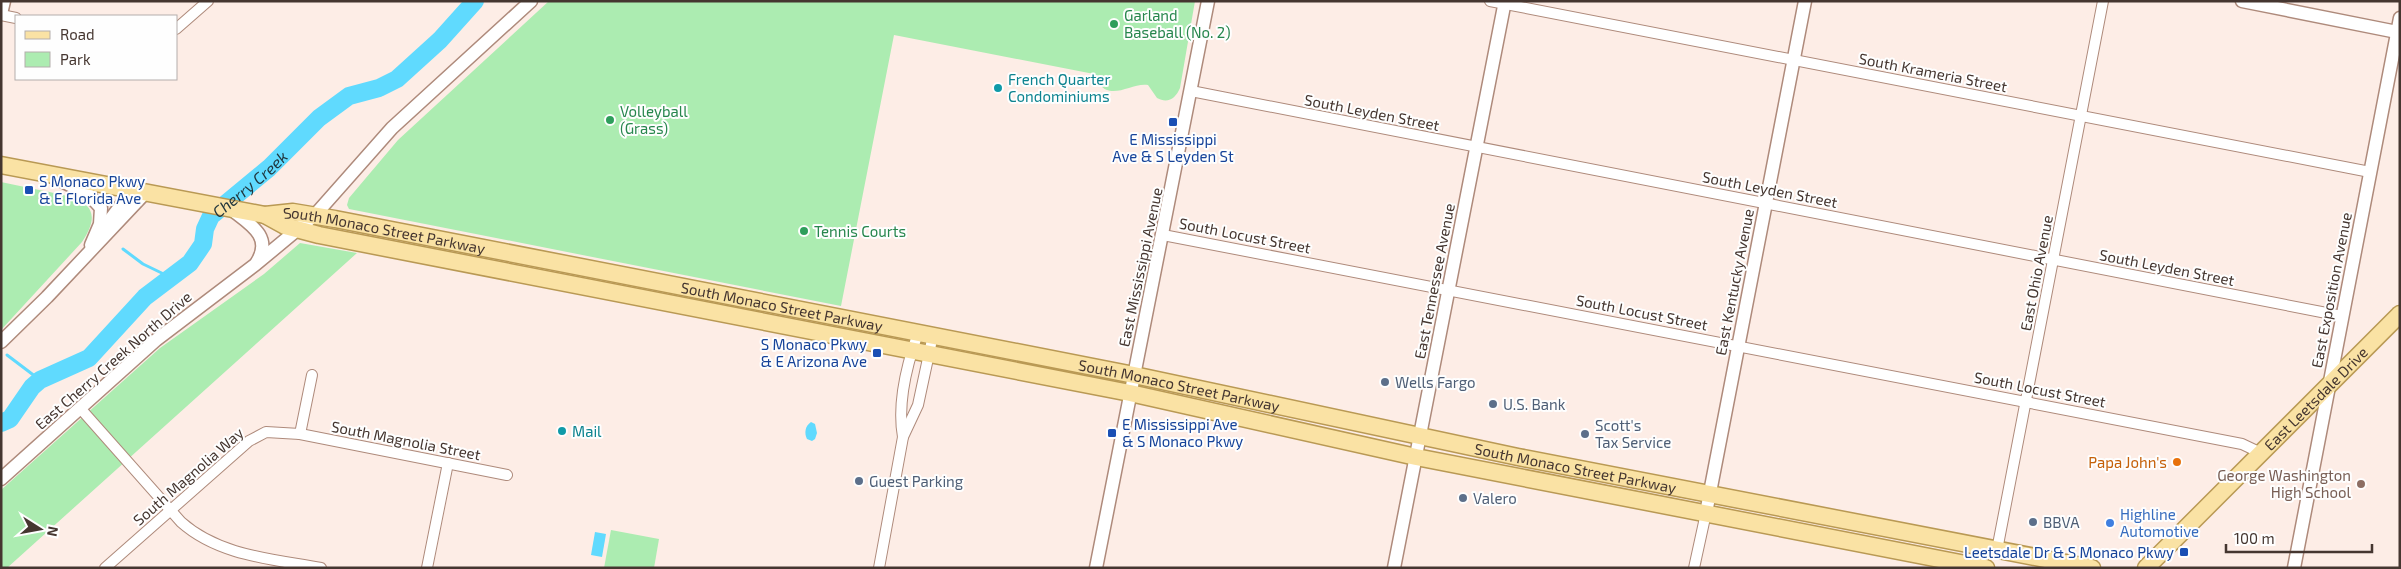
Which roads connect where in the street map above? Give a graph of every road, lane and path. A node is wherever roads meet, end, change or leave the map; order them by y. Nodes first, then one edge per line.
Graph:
1 (4, 1) edge
2 (208, 1) edge
3 (531, 1) edge
4 (1208, 1) edge
5 (1490, 1) edge
6 (1805, 1) edge
7 (2103, 1) edge
8 (2242, 1) edge
9 (1505, 3) edge
10 (1, 14) edge
11 (15, 18) edge
12 (2400, 18) edge
13 (178, 27) edge
14 (2397, 32) junction
15 (1793, 61) junction
16 (1191, 91) junction
17 (2081, 116) junction
18 (1477, 148) junction
19 (1, 165) edge
20 (2370, 172) junction
21 (44, 173) junction
22 (139, 190) junction
23 (1766, 203) junction
24 (315, 215) junction
25 (260, 221) junction
26 (297, 230) junction
27 (1163, 235) junction
28 (82, 260) junction
29 (2053, 260) junction
30 (256, 264) junction
31 (1450, 290) junction
32 (2400, 314) edge
33 (2342, 316) junction
34 (926, 334) junction
35 (5, 339) edge
36 (1738, 346) junction
37 (912, 350) junction
38 (928, 354) junction
39 (312, 375) dead end
40 (1134, 375) junction
41 (2328, 386) junction
42 (1130, 393) junction
43 (2026, 402) junction
44 (80, 408) junction
45 (300, 434) junction
46 (904, 437) junction
47 (1420, 438) junction
48 (2261, 453) junction
49 (1416, 457) junction
50 (448, 463) junction
51 (507, 475) dead end
52 (1, 479) edge
53 (1710, 494) junction
54 (171, 512) junction
55 (1706, 513) junction
56 (1997, 550) junction
57 (105, 568) edge
58 (321, 568) edge
59 (427, 568) edge
60 (878, 568) edge
61 (1096, 568) edge
62 (1394, 568) edge
63 (1694, 568) edge
64 (1986, 568) edge
65 (2092, 568) edge
66 (2146, 568) edge
67 (2294, 568) edge

1 - 10 street
2 - 13 street
3 - 24 street, East Cherry Creek North Drive
4 - 16 street, East Mississippi Avenue
5 - 9 street, South Krameria Street
6 - 15 street, East Kentucky Avenue
7 - 17 street, East Ohio Avenue
8 - 14 street
9 - 15 street, South Krameria Street
9 - 18 street, East Tennessee Avenue
10 - 11 street
12 - 14 street, East Exposition Avenue
14 - 20 street, East Exposition Avenue
15 - 17 street, South Krameria Street
15 - 23 street, East Kentucky Avenue
16 - 18 street, South Leyden Street
16 - 27 street, East Mississippi Avenue
17 - 20 street, South Krameria Street
17 - 29 street, East Ohio Avenue
18 - 23 street, South Leyden Street
18 - 31 street, East Tennessee Avenue
19 - 21 main road, South Monaco Street Parkway
20 - 33 street, East Exposition Avenue
21 - 22 main road, South Monaco Street Parkway
21 - 28 street
22 - 25 main road, South Monaco Street Parkway
22 - 28 street
23 - 29 street, South Leyden Street
23 - 36 street, East Kentucky Avenue
24 - 25 main road, South Monaco Street Parkway
24 - 26 street, East Cherry Creek North Drive
24 - 34 main road, South Monaco Street Parkway
25 - 26 main road, South Monaco Street Parkway
25 - 30 street
26 - 30 street, East Cherry Creek North Drive
26 - 37 main road, South Monaco Street Parkway
27 - 31 street, South Locust Street
27 - 40 street, East Mississippi Avenue
28 - 35 street
29 - 33 street, South Leyden Street
29 - 43 street, East Ohio Avenue
30 - 44 street, East Cherry Creek North Drive
31 - 36 street, South Locust Street
31 - 47 street, East Tennessee Avenue
32 - 41 main road, East Leetsdale Drive
33 - 41 street, East Exposition Avenue
34 - 37 street
34 - 38 street
34 - 40 main road, South Monaco Street Parkway
36 - 43 street, South Locust Street
36 - 53 street, East Kentucky Avenue
37 - 38 main road, South Monaco Street Parkway
37 - 46 street
38 - 42 main road, South Monaco Street Parkway
38 - 46 street
39 - 45 street
40 - 42 street, East Mississippi Avenue
40 - 47 main road, South Monaco Street Parkway
41 - 48 main road, East Leetsdale Drive
41 - 67 street, East Exposition Avenue
42 - 49 main road, South Monaco Street Parkway
42 - 61 street, East Mississippi Avenue
43 - 48 street, South Locust Street
43 - 56 street, East Ohio Avenue
44 - 52 street, East Cherry Creek North Drive
44 - 54 street
45 - 50 street, South Magnolia Street
45 - 54 street, South Magnolia Way
46 - 60 street
47 - 49 street, East Tennessee Avenue
47 - 53 main road, South Monaco Street Parkway
48 - 66 main road, East Leetsdale Drive
49 - 55 main road, South Monaco Street Parkway
49 - 62 street, East Tennessee Avenue
50 - 51 street, South Magnolia Street
50 - 59 street
53 - 55 street, East Kentucky Avenue
53 - 56 main road, South Monaco Street Parkway
54 - 57 street, South Magnolia Way
54 - 58 street
55 - 63 street, East Kentucky Avenue
55 - 64 main road, South Monaco Street Parkway
56 - 65 main road, South Monaco Street Parkway

